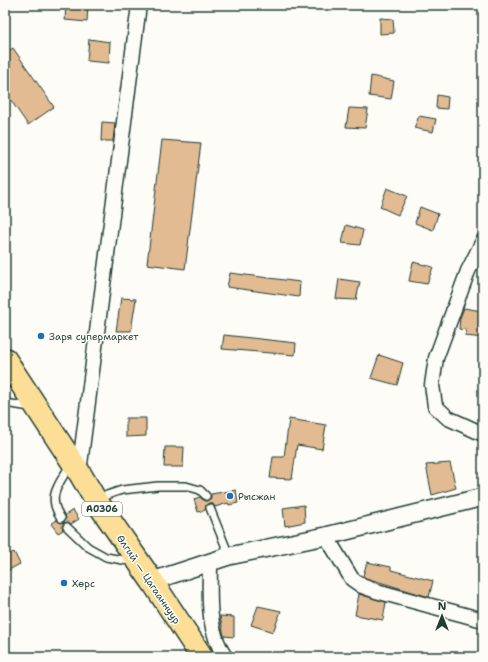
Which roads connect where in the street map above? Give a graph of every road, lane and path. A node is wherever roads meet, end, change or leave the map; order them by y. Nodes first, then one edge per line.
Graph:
1 (139, 5) edge
2 (483, 241) edge
3 (5, 360) edge
4 (5, 403) edge
5 (37, 408) junction
6 (483, 434) edge
7 (75, 467) junction
8 (206, 496) dead end
9 (483, 497) edge
10 (95, 499) junction
11 (210, 508) dead end
12 (60, 518) dead end
13 (67, 526) dead end
14 (326, 536) junction
15 (229, 556) junction
16 (210, 562) junction
17 (140, 563) junction
18 (152, 581) junction
19 (483, 620) edge
20 (202, 657) edge
21 (225, 657) edge

1 - 7 street
2 - 6 street
3 - 5 highway, Өлгий — Цагааннуур / A0306
4 - 5 lane
5 - 7 highway, Өлгий — Цагааннуур / A0306
7 - 10 highway, Өлгий — Цагааннуур / A0306
7 - 12 lane
8 - 10 lane
9 - 14 street
10 - 17 highway, Өлгий — Цагааннуур / A0306
11 - 15 lane
13 - 17 lane
14 - 15 street
14 - 19 street
15 - 16 street
16 - 18 street
16 - 21 street
17 - 18 highway, Өлгий — Цагааннуур / A0306
18 - 20 highway, Өлгий — Цагааннуур / A0306

